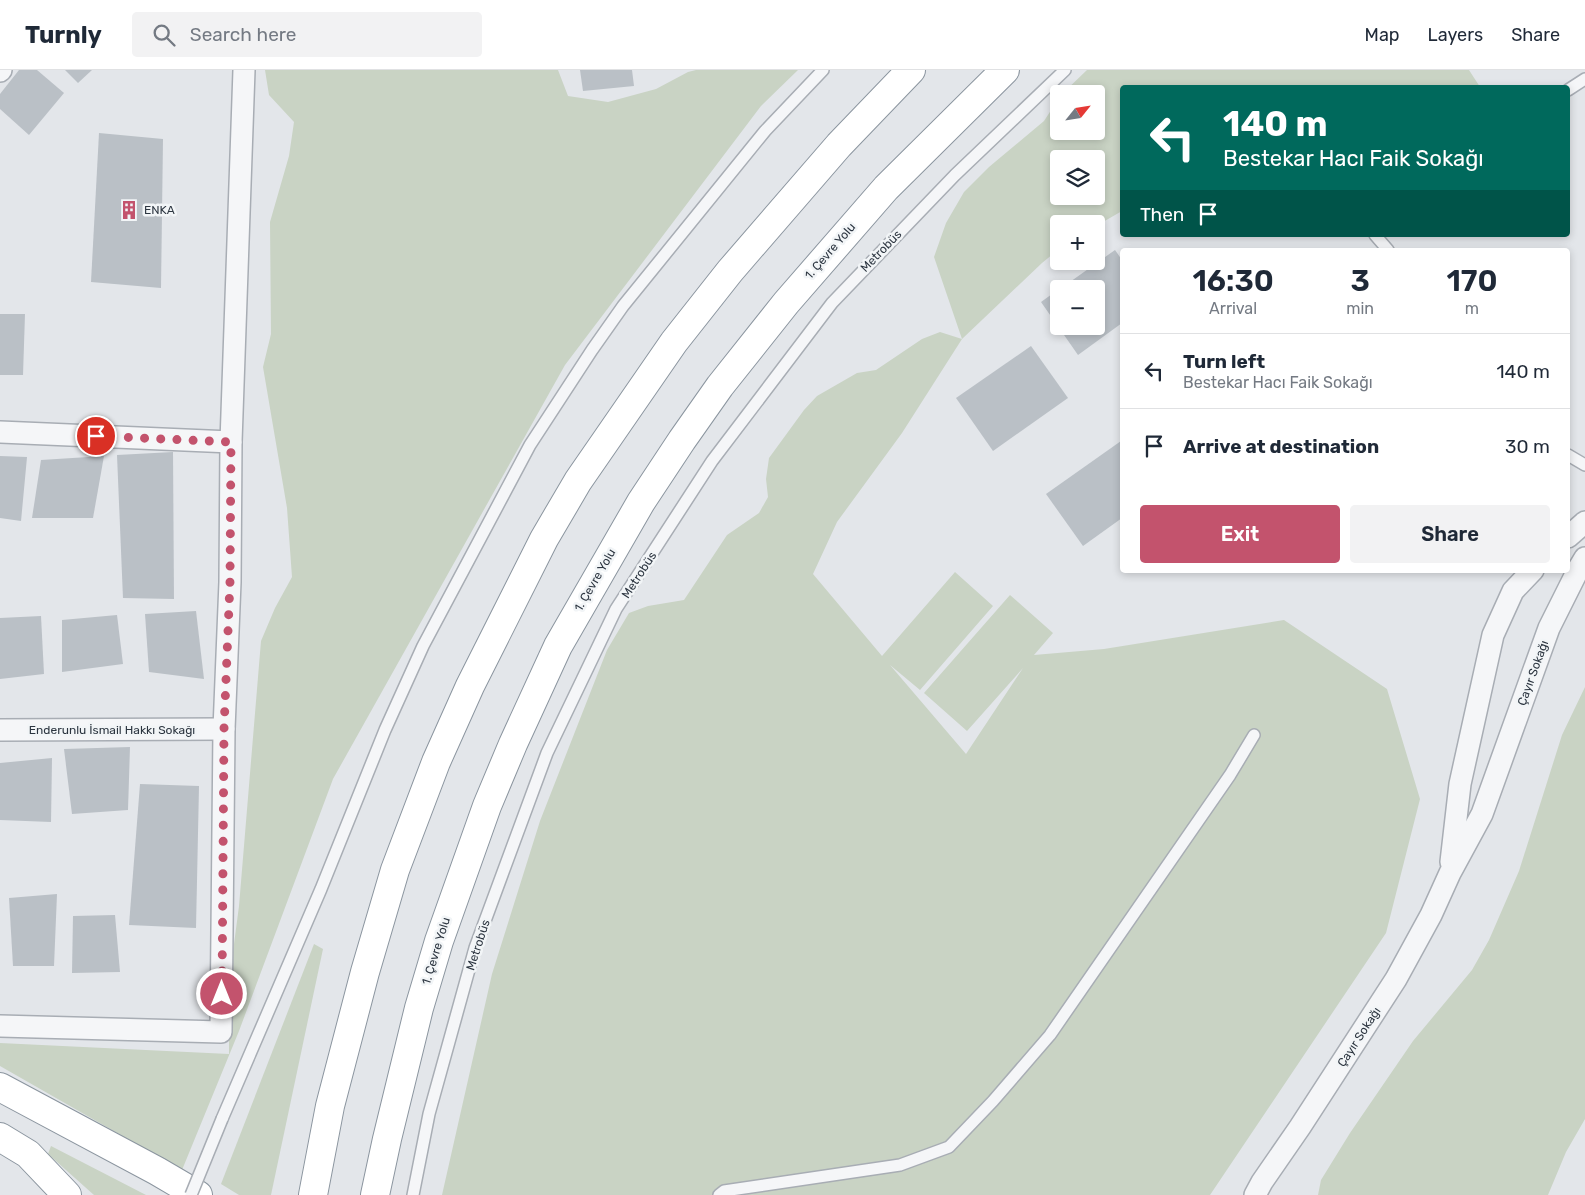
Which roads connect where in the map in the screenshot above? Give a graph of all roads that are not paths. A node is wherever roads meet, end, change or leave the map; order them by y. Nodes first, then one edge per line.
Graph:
1 (244, 70) edge
2 (823, 70) edge
3 (911, 70) edge
4 (1004, 70) edge
5 (1065, 70) edge
6 (1585, 79) edge
7 (1570, 89) edge
8 (1376, 237) edge
9 (1386, 248) edge
10 (0, 432) edge
11 (231, 442) junction
12 (1570, 456) edge
13 (1585, 465) edge
14 (1585, 522) edge
15 (1570, 535) edge
16 (1585, 558) edge
17 (1530, 573) edge
18 (224, 729) junction
19 (0, 730) edge
20 (1254, 736) dead end
21 (1450, 872) junction
22 (0, 1026) edge
23 (0, 1087) edge
24 (0, 1137) edge
25 (67, 1195) edge
26 (191, 1195) edge
27 (198, 1195) edge
28 (313, 1195) edge
29 (375, 1195) edge
30 (413, 1195) edge
31 (719, 1195) edge
32 (1255, 1195) edge

1 - 11 street
2 - 26 lane, bridge
3 - 28 highway
4 - 29 highway, 1. Çevre Yolu
5 - 30 lane, Metrobüs
6 - 7 lane
8 - 9 lane
10 - 11 street
11 - 18 street
12 - 13 lane
14 - 15 street
16 - 21 street, Çayır Sokağı
17 - 21 street, Çayır Sokağı
18 - 19 street, Enderunlu İsmail Hakkı Sokağı
18 - 22 street
20 - 31 lane
21 - 32 street, Çayır Sokağı
23 - 27 highway
24 - 25 highway

